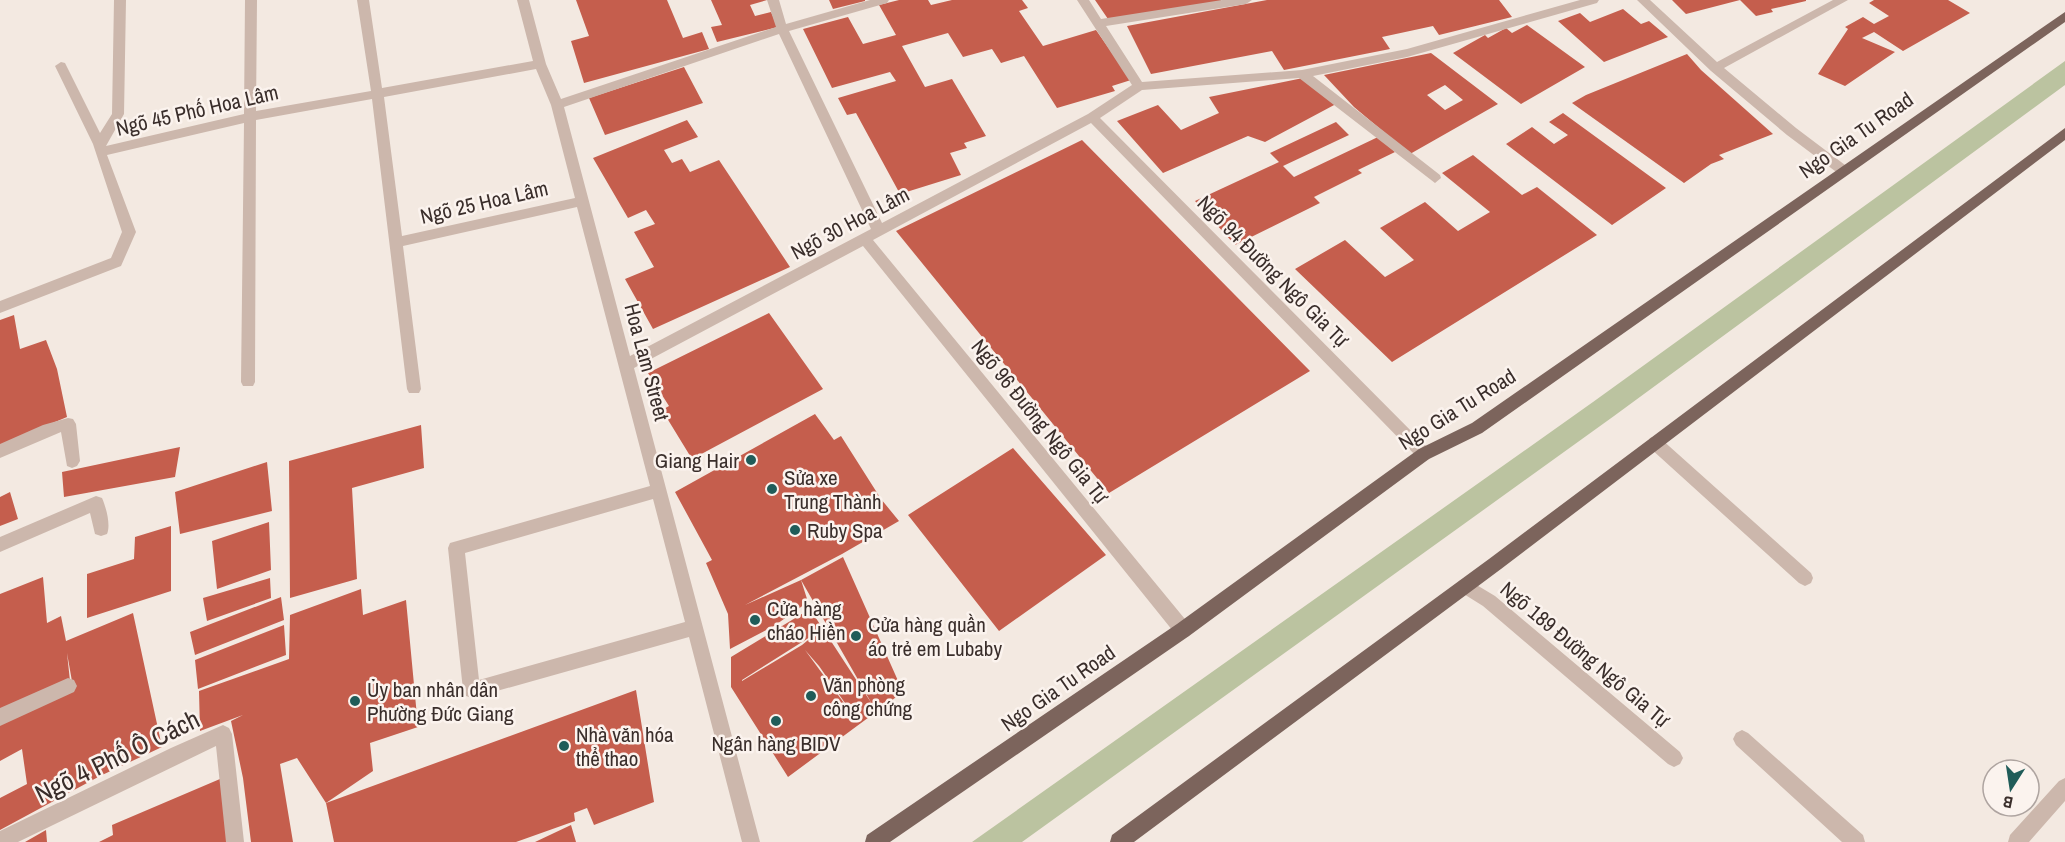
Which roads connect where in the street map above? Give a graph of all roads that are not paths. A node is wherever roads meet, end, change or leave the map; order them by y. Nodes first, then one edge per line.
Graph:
1 (120, 0) edge
2 (251, 0) edge
3 (363, 0) edge
4 (523, 0) edge
5 (773, 0) edge
6 (883, 0) edge
7 (1083, 0) edge
8 (1246, 0) edge
9 (1593, 0) edge
10 (1643, 0) edge
11 (1842, 0) edge
12 (2065, 16) edge
13 (1098, 23) junction
14 (782, 29) junction
15 (540, 64) junction
16 (62, 66) dead end
17 (1715, 68) junction
18 (1302, 74) junction
19 (1140, 86) junction
20 (377, 93) junction
21 (557, 105) junction
22 (249, 117) junction
23 (1092, 117) junction
24 (2065, 133) edge
25 (100, 148) junction
26 (1844, 171) junction
27 (1435, 178) dead end
28 (582, 201) junction
29 (879, 231) junction
30 (865, 239) junction
31 (395, 243) junction
32 (0, 307) edge
33 (627, 365) junction
34 (248, 382) dead end
35 (414, 389) dead end
36 (1655, 443) junction
37 (0, 451) edge
38 (1424, 454) junction
39 (72, 460) dead end
40 (660, 490) junction
41 (101, 529) dead end
42 (0, 545) edge
43 (1805, 578) dead end
44 (1465, 586) junction
45 (695, 627) junction
46 (1182, 630) junction
47 (68, 686) dead end
48 (0, 717) edge
49 (1742, 739) dead end
50 (1674, 758) dead end
51 (2065, 787) edge
52 (0, 841) edge
53 (235, 842) edge
54 (751, 842) edge
55 (874, 842) edge
56 (1119, 842) edge
57 (1856, 842) edge
58 (2017, 842) edge

1 - 25 street
2 - 22 street
3 - 20 street
4 - 15 street, Hoa Lam Street
5 - 14 street
6 - 14 street
7 - 13 street
8 - 13 street
9 - 18 street
10 - 17 street
11 - 17 street
12 - 26 main road, Ngo Gia Tu Road
13 - 19 street
14 - 21 street
14 - 29 street
15 - 20 street, Ngõ 45 Phố Hoa Lâm
15 - 21 street, Hoa Lam Street
16 - 25 street
17 - 26 street
18 - 19 street
18 - 27 street
19 - 23 street, Ngõ 30 Hoa Lâm
20 - 22 street, Ngõ 45 Phố Hoa Lâm
20 - 31 street
21 - 28 street, Hoa Lam Street
22 - 25 street, Ngõ 45 Phố Hoa Lâm
22 - 34 street
23 - 29 street, Ngõ 30 Hoa Lâm
23 - 38 street, Ngõ 94 Đường Ngô Gia Tự
24 - 36 main road
25 - 32 street, Ngõ 45 Phố Hoa Lâm
26 - 38 main road, Ngo Gia Tu Road
28 - 31 street, Ngõ 25 Hoa Lâm
28 - 33 street, Hoa Lam Street
29 - 30 street, Ngõ 30 Hoa Lâm
30 - 33 street, Ngõ 30 Hoa Lâm
30 - 46 street, Ngõ 96 Đường Ngô Gia Tự
31 - 35 street
33 - 40 street, Hoa Lam Street
36 - 43 street
36 - 44 main road
37 - 39 street
38 - 46 main road, Ngo Gia Tu Road
40 - 45 street, Hoa Lam Street
40 - 45 street
41 - 42 street
44 - 50 street, Ngõ 189 Đường Ngô Gia Tự
44 - 56 main road
45 - 54 street, Hoa Lam Street
46 - 55 main road, Ngo Gia Tu Road
47 - 48 street
49 - 57 street
51 - 58 street
52 - 53 street, Ngõ 4 Phố Ô Cách

